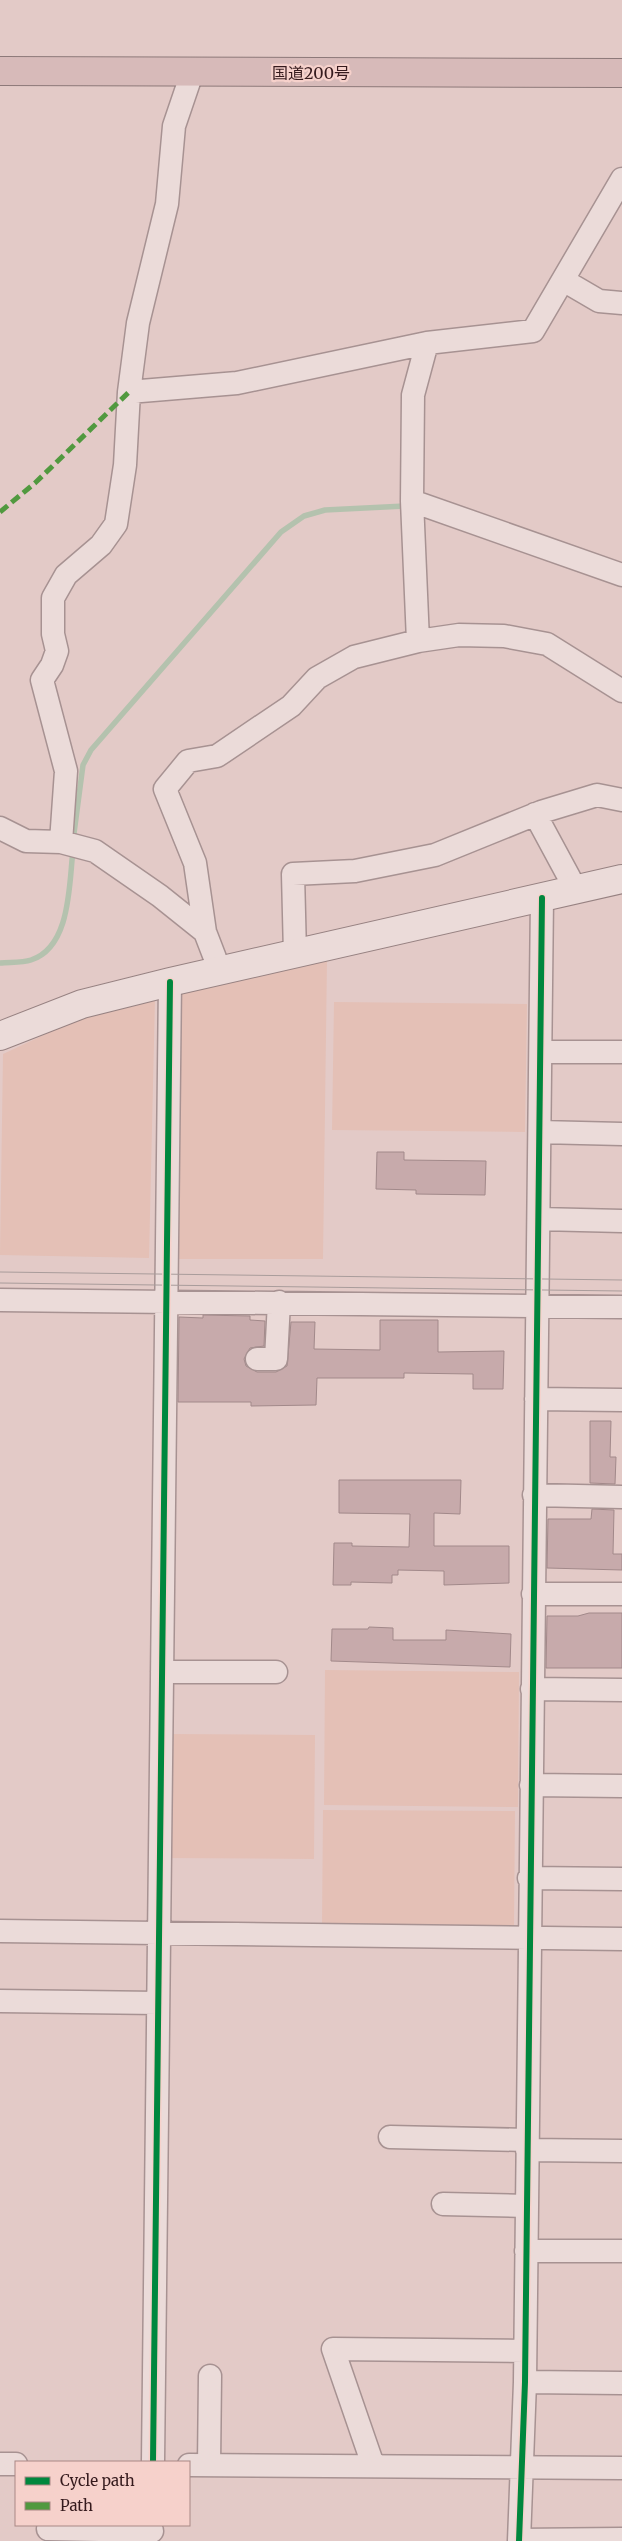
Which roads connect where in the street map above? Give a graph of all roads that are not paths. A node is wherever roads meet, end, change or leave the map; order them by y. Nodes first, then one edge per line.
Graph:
1 (0, 71) edge
2 (192, 73) junction
3 (622, 73) edge
4 (622, 179) edge
5 (562, 280) junction
6 (622, 303) edge
7 (427, 343) junction
8 (129, 392) junction
9 (412, 501) junction
10 (622, 575) edge
11 (418, 641) junction
12 (622, 691) edge
13 (622, 800) edge
14 (535, 814) junction
15 (0, 828) edge
16 (67, 844) junction
17 (622, 879) edge
18 (576, 890) junction
19 (542, 898) junction
20 (205, 932) junction
21 (295, 954) junction
22 (220, 971) junction
23 (170, 982) junction
24 (0, 1036) edge
25 (541, 1052) junction
26 (622, 1052) edge
27 (540, 1132) junction
28 (622, 1134) edge
29 (539, 1219) junction
30 (622, 1221) edge
31 (0, 1300) edge
32 (166, 1301) junction
33 (279, 1302) junction
34 (538, 1306) junction
35 (622, 1307) edge
36 (257, 1359) dead end
37 (536, 1399) junction
38 (622, 1400) edge
39 (534, 1495) junction
40 (622, 1497) edge
41 (533, 1594) junction
42 (622, 1594) edge
43 (162, 1672) junction
44 (276, 1672) dead end
45 (532, 1689) junction
46 (622, 1690) edge
47 (531, 1785) junction
48 (622, 1786) edge
49 (529, 1878) junction
50 (622, 1879) edge
51 (0, 1931) edge
52 (158, 1933) junction
53 (529, 1938) junction
54 (622, 1939) edge
55 (0, 1946) edge
56 (0, 2001) edge
57 (158, 2004) junction
58 (390, 2137) dead end
59 (527, 2145) junction
60 (622, 2151) edge
61 (443, 2204) dead end
62 (526, 2206) junction
63 (526, 2251) junction
64 (622, 2251) edge
65 (525, 2351) junction
66 (210, 2376) dead end
67 (525, 2382) junction
68 (622, 2383) edge
69 (153, 2461) edge
70 (0, 2464) edge
71 (15, 2464) edge
72 (199, 2465) edge
73 (373, 2465) junction
74 (622, 2468) edge
75 (520, 2474) junction
76 (48, 2529) dead end
77 (152, 2532) edge
78 (622, 2539) edge
79 (518, 2541) edge

1 - 2 highway, 国道200号
2 - 3 highway, 国道200号
2 - 8 street
4 - 5 street
5 - 6 street
5 - 7 street
7 - 8 street
7 - 9 street
8 - 16 street
9 - 10 street
9 - 11 street
11 - 12 street
11 - 20 street
13 - 14 street
14 - 18 street
14 - 21 street
15 - 16 street
16 - 20 street
17 - 18 street
18 - 19 street
19 - 21 street
19 - 25 street
20 - 22 street
21 - 22 street
22 - 23 street
23 - 24 street
23 - 32 street
25 - 26 street
25 - 27 street
27 - 28 street
27 - 29 street
29 - 30 street
29 - 34 street
31 - 32 street
32 - 33 street
32 - 43 street
33 - 34 street
33 - 36 street
34 - 35 street
34 - 37 street
37 - 38 street
37 - 39 street
39 - 40 street
39 - 41 street
41 - 42 street
41 - 45 street
43 - 44 street
43 - 52 street
45 - 46 street
45 - 47 street
47 - 48 street
47 - 49 street
49 - 50 street
49 - 53 street
51 - 52 street
51 - 55 street
52 - 53 street
52 - 57 street
53 - 54 street
53 - 59 street
56 - 57 street
57 - 69 street
58 - 59 street
59 - 60 street
59 - 62 street
61 - 62 street
62 - 63 street
63 - 64 street
63 - 65 street
65 - 67 street
65 - 73 street
66 - 72 street
67 - 68 street
67 - 75 street
70 - 71 street
72 - 73 street
73 - 75 street
74 - 75 street
75 - 79 street
76 - 77 street
78 - 79 street

